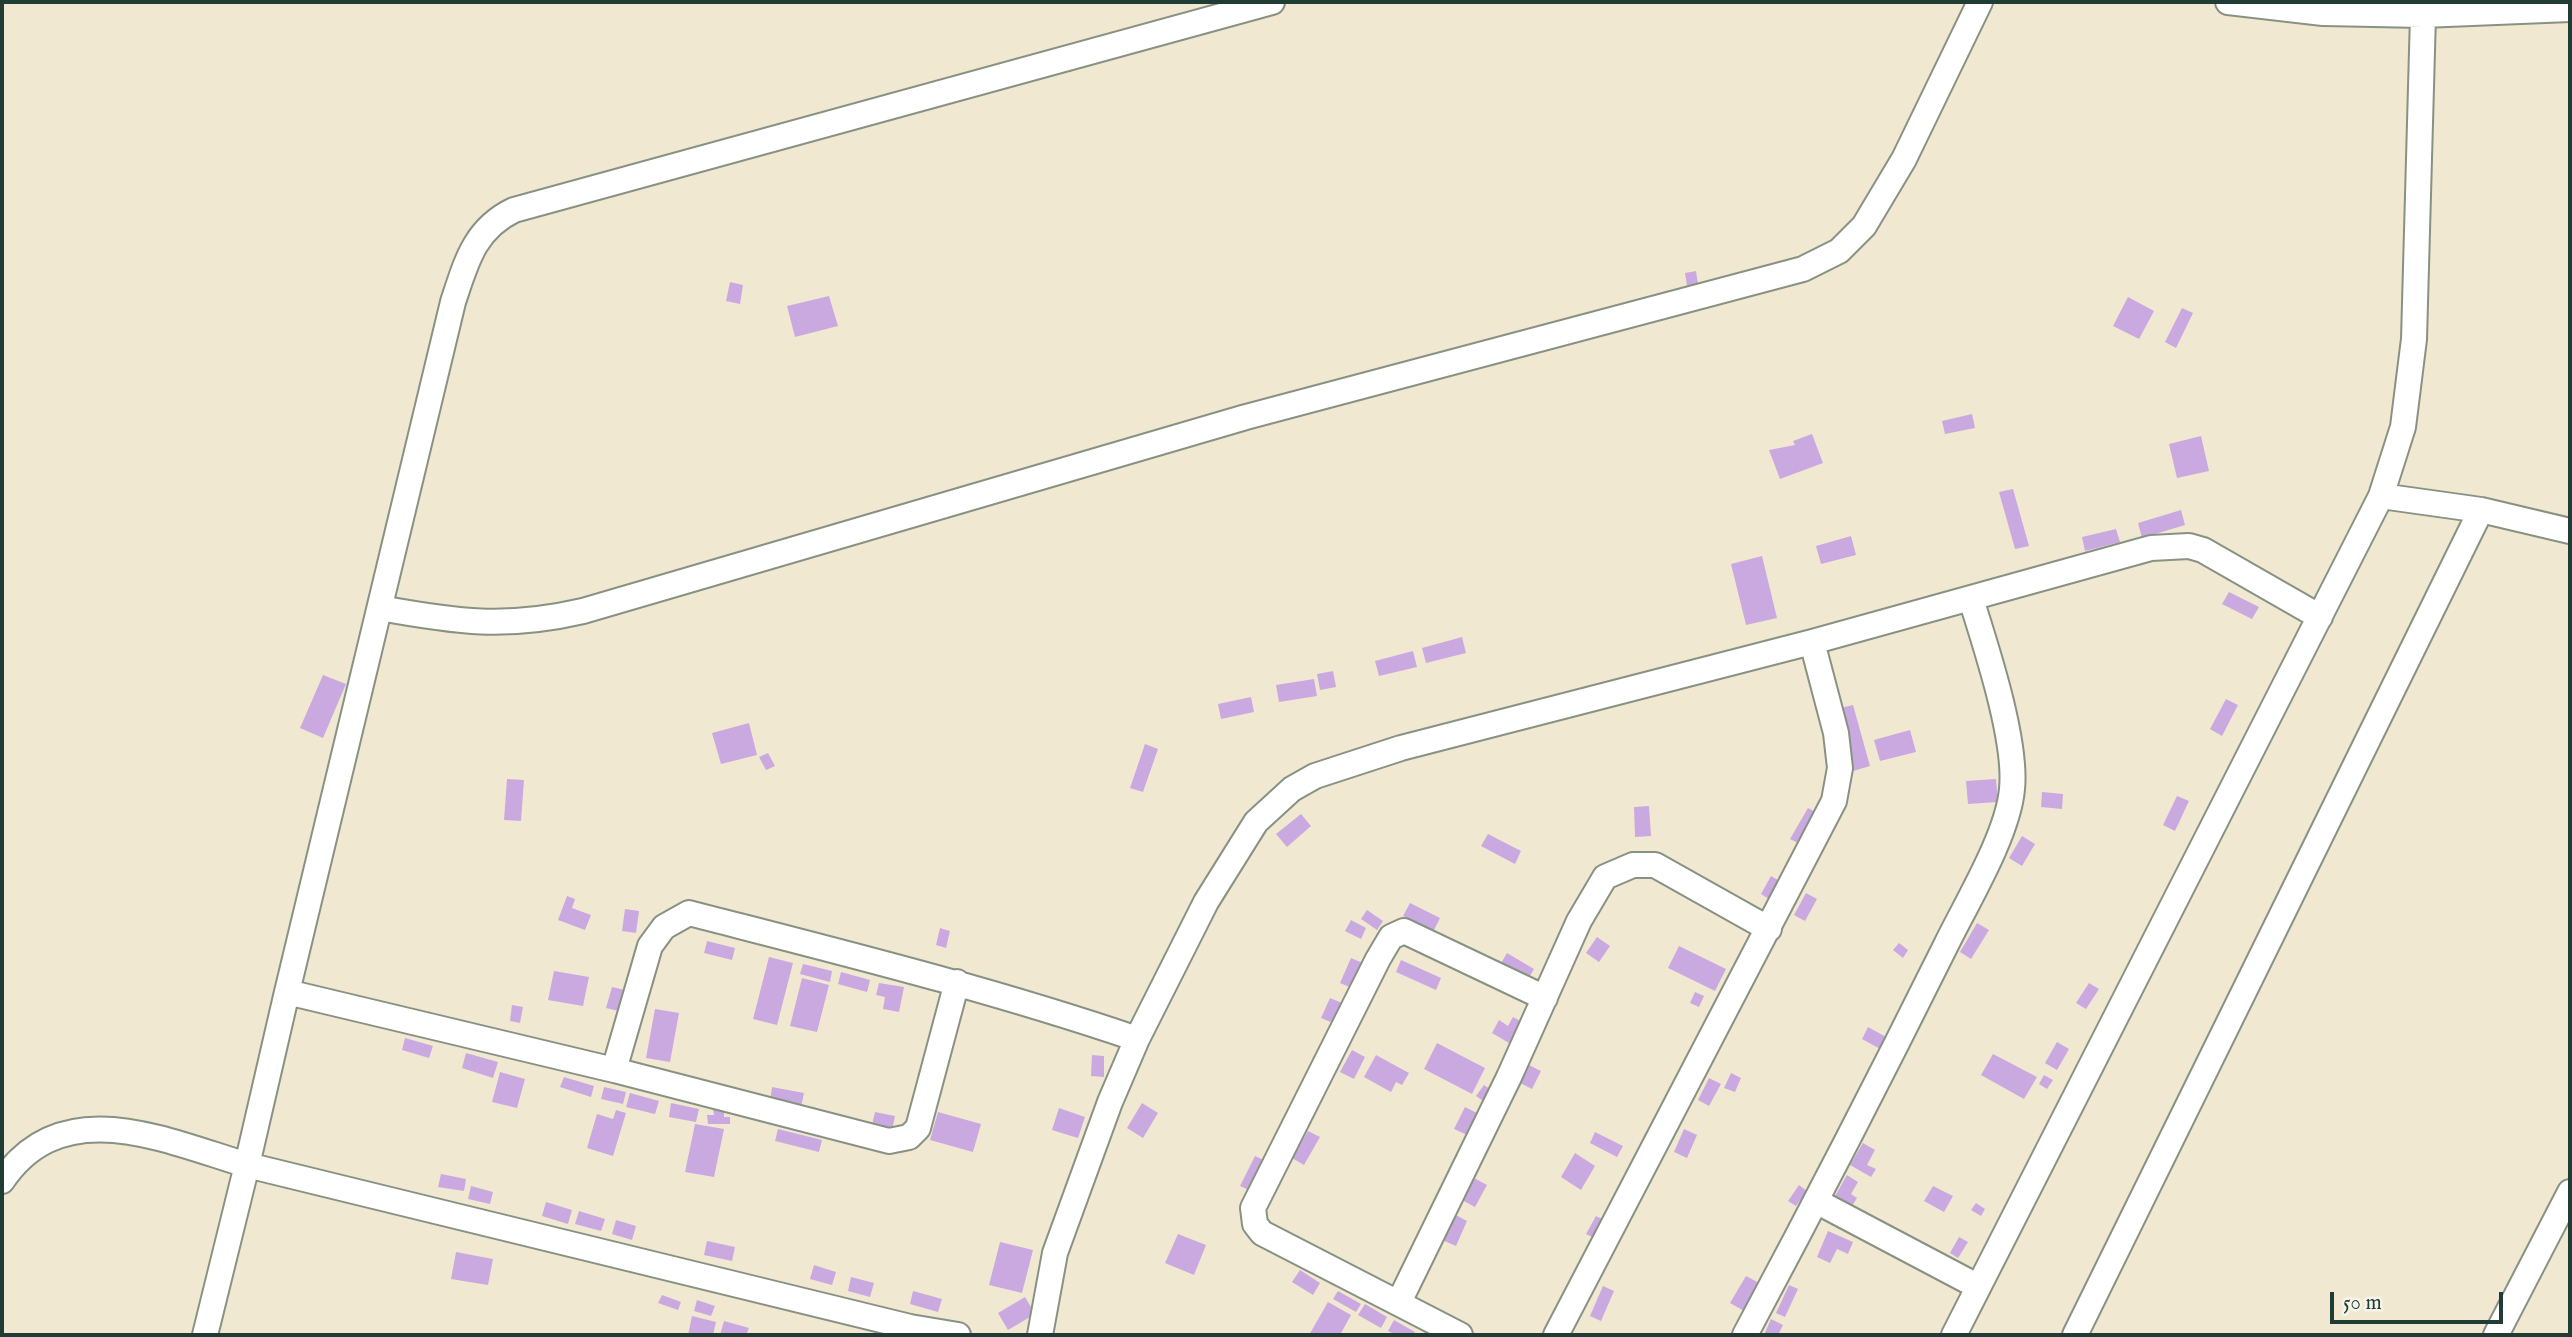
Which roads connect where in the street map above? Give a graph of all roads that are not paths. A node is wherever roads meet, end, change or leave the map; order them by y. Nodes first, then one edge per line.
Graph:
1 (1272, 2) edge
2 (1980, 2) edge
3 (2228, 2) edge
4 (2570, 9) edge
5 (2423, 15) junction
6 (2381, 496) junction
7 (2482, 510) junction
8 (2570, 531) edge
9 (1971, 599) junction
10 (380, 608) junction
11 (2320, 617) junction
12 (1812, 642) junction
13 (1769, 929) junction
14 (957, 982) junction
15 (287, 992) junction
16 (1545, 998) junction
17 (1137, 1039) junction
18 (614, 1070) junction
19 (247, 1165) junction
20 (2, 1181) edge
21 (2570, 1192) edge
22 (1816, 1201) junction
23 (1977, 1286) junction
24 (1399, 1302) junction
25 (909, 1331) edge
26 (205, 1335) edge
27 (958, 1335) edge
28 (1040, 1335) edge
29 (1460, 1335) edge
30 (1556, 1335) edge
31 (1745, 1335) edge
32 (1954, 1335) edge
33 (2075, 1335) edge
34 (2496, 1335) edge

1 - 10 street
2 - 10 street
3 - 5 street
4 - 5 street
5 - 6 street
6 - 7 street
6 - 11 street
7 - 8 street
7 - 33 street
9 - 11 street
9 - 12 street
9 - 22 street
10 - 15 street
11 - 23 street
12 - 13 street
12 - 17 street
13 - 16 street
13 - 30 street
14 - 17 street
14 - 18 street
14 - 18 street
15 - 18 street
15 - 19 street
16 - 24 street
16 - 24 street
17 - 28 street
19 - 20 street
19 - 25 street
19 - 26 street
21 - 34 street
22 - 23 street
22 - 31 street
23 - 32 street
24 - 29 street
25 - 27 street

